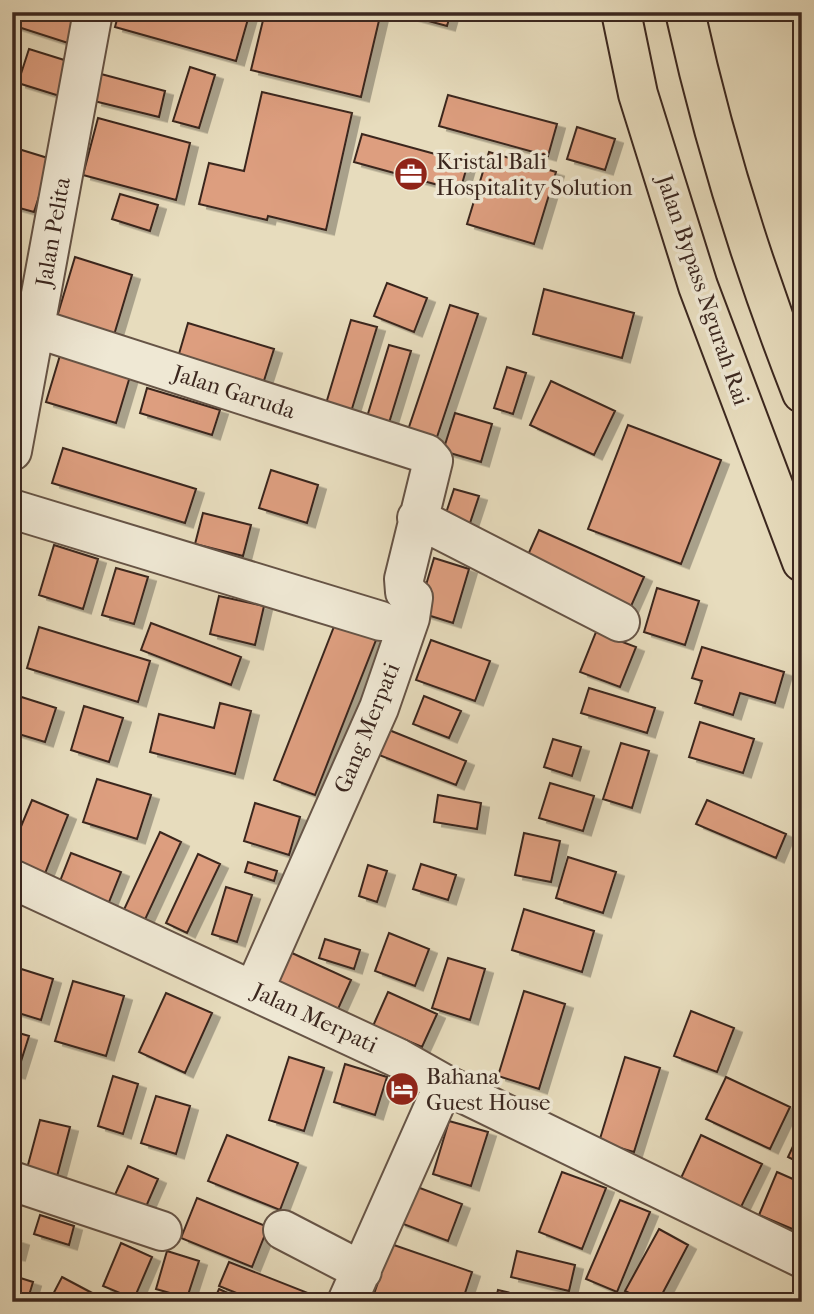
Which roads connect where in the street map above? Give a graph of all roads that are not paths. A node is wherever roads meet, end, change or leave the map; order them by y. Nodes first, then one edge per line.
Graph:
1 (93, 12) edge
2 (621, 12) edge
3 (685, 12) edge
4 (35, 328) junction
5 (802, 393) edge
6 (14, 427) edge
7 (431, 458) joint
8 (12, 509) edge
9 (418, 518) junction
10 (802, 562) edge
11 (381, 621) dead end
12 (620, 622) dead end
13 (12, 879) edge
14 (254, 990) junction
15 (444, 1084) junction
16 (12, 1181) edge
17 (283, 1230) dead end
18 (162, 1231) dead end
19 (802, 1258) edge
20 (354, 1286) edge

1 - 4 street, Jalan Pelita
2 - 10 highway, Jalan Bypass Ngurah Rai
3 - 5 highway
4 - 6 street, Jalan Pelita
4 - 7 street, Jalan Garuda
7 - 9 street, Gang Merpati
8 - 11 street
9 - 12 street
9 - 14 street, Gang Merpati
13 - 14 street, Jalan Merpati
14 - 15 street, Jalan Merpati
15 - 19 street, Jalan Merpati
15 - 20 street
16 - 18 street
17 - 20 street

